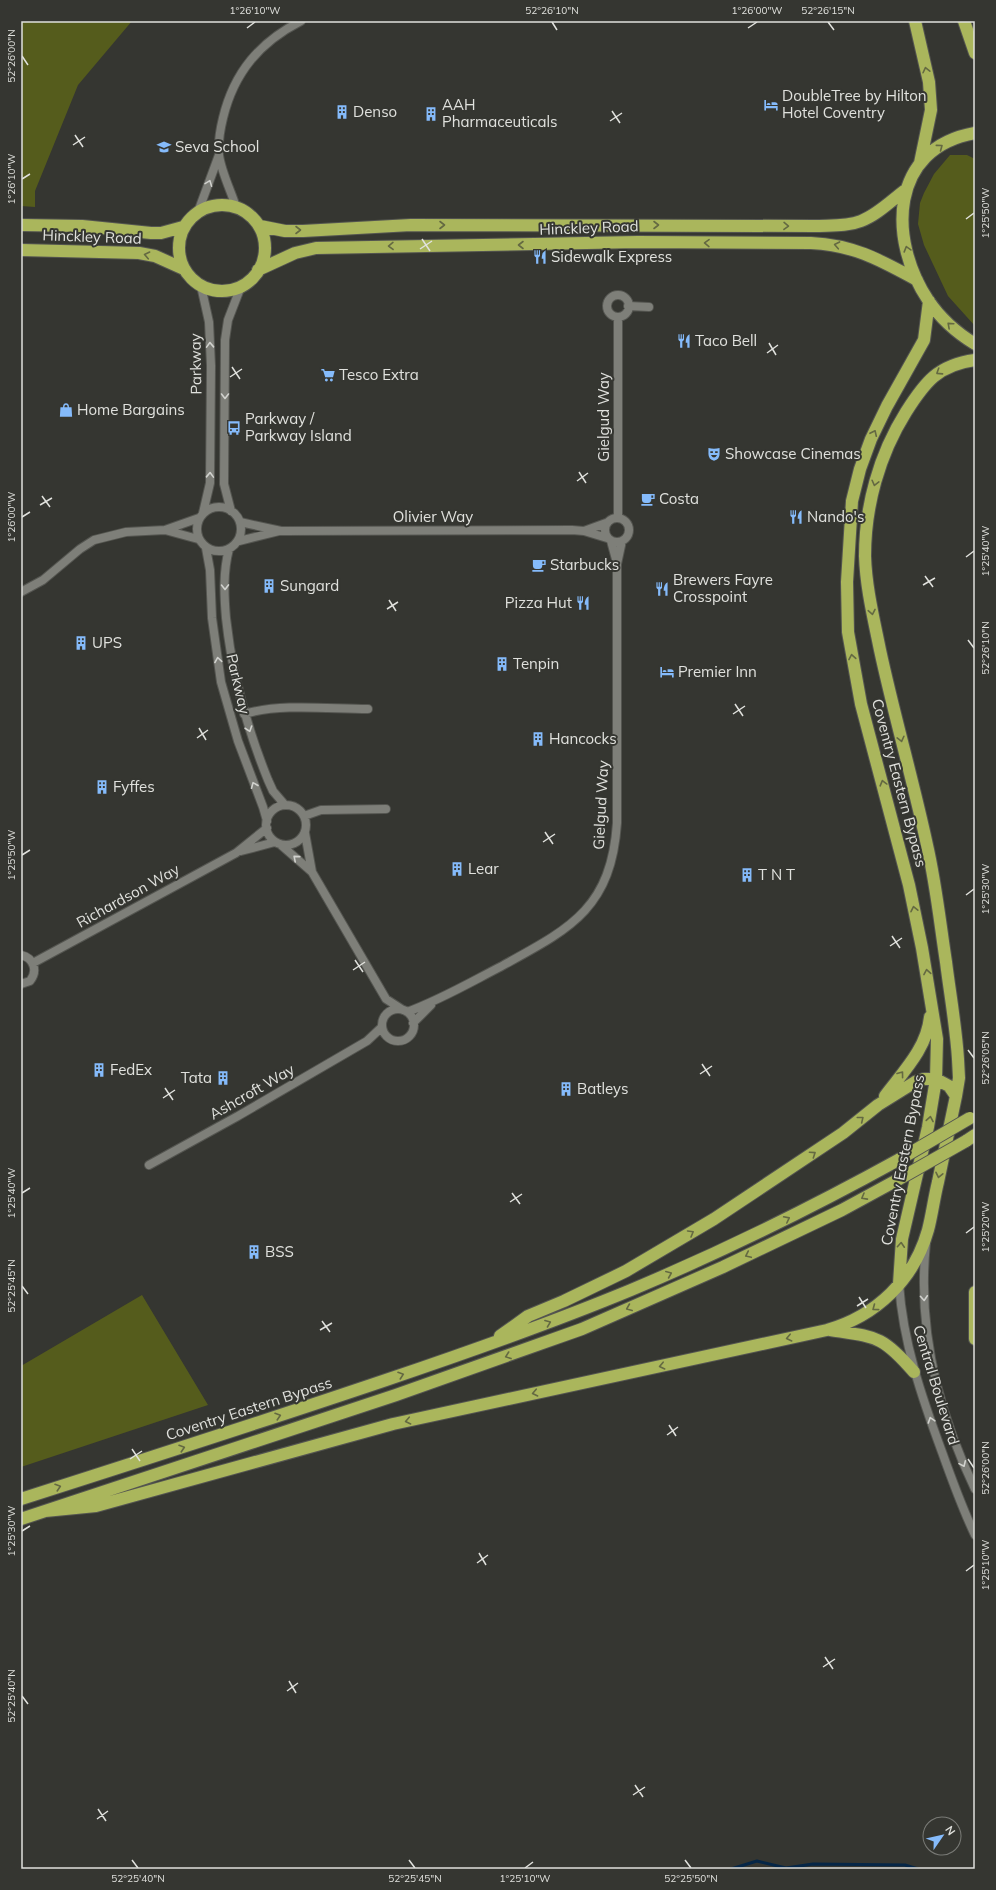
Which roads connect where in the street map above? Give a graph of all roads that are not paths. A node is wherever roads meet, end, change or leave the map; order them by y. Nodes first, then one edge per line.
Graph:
1 (301, 21) edge
2 (915, 21) edge
3 (964, 21) edge
4 (975, 53) edge
5 (969, 134) edge
6 (219, 155) junction
7 (920, 163) junction
8 (904, 191) junction
9 (236, 207) junction
10 (198, 212) junction
11 (21, 225) edge
12 (260, 226) junction
13 (183, 227) junction
14 (21, 250) edge
15 (184, 269) junction
16 (258, 270) junction
17 (916, 280) junction
18 (201, 286) junction
19 (240, 289) junction
20 (929, 301) junction
21 (628, 306) junction
22 (649, 307) dead end
23 (618, 317) junction
24 (975, 344) edge
25 (975, 360) edge
26 (231, 511) junction
27 (201, 516) junction
28 (618, 518) junction
29 (240, 522) junction
30 (606, 523) junction
31 (165, 530) junction
32 (281, 530) junction
33 (584, 531) junction
34 (198, 539) junction
35 (609, 539) junction
36 (239, 540) junction
37 (622, 541) junction
38 (206, 548) junction
39 (229, 549) junction
40 (617, 564) junction
41 (21, 592) edge
42 (368, 709) dead end
43 (244, 714) junction
44 (285, 805) junction
45 (386, 809) dead end
46 (304, 816) junction
47 (267, 825) junction
48 (305, 833) junction
49 (278, 843) junction
50 (236, 853) junction
51 (312, 872) junction
52 (21, 955) edge
53 (33, 963) junction
54 (21, 984) edge
55 (931, 997) junction
56 (386, 999) junction
57 (434, 1002) junction
58 (405, 1011) junction
59 (385, 1016) junction
60 (413, 1023) junction
61 (382, 1027) junction
62 (387, 1038) junction
63 (367, 1041) junction
64 (936, 1079) junction
65 (956, 1096) junction
66 (878, 1106) junction
67 (973, 1116) edge
68 (970, 1138) edge
69 (149, 1165) dead end
70 (928, 1231) junction
71 (899, 1284) junction
72 (975, 1292) edge
73 (827, 1330) junction
74 (975, 1339) edge
75 (485, 1346) junction
76 (914, 1372) junction
77 (975, 1489) edge
78 (21, 1499) edge
79 (45, 1511) junction
80 (21, 1519) edge
81 (975, 1535) edge

1 - 6 street
7 -> 2 highway
3 - 4 highway
7 -> 5 highway
6 - 9 street
10 -> 6 street
7 - 8 highway
12 -> 8 highway, Hinckley Road
17 -> 8 highway
9 - 10 highway
9 - 12 highway
10 - 13 highway
11 - 13 highway, Hinckley Road
12 - 16 highway
13 - 15 highway
15 -> 14 highway, Hinckley Road
15 - 18 highway
17 -> 16 highway, Hinckley Road
16 - 19 highway
17 - 20 highway
18 - 19 highway
27 -> 18 street, Parkway
19 -> 26 street, Parkway
24 -> 20 highway
55 -> 20 highway, Coventry Eastern Bypass
21 - 22 street
21 - 23 street
21 - 23 street
23 - 28 street, Gielgud Way
25 -> 65 highway, Coventry Eastern Bypass
26 - 27 street
26 - 29 street
27 - 31 street
27 - 34 street
28 - 30 street
28 - 37 street
29 - 32 street, Olivier Way
29 - 36 street
30 - 33 street, Olivier Way
30 - 35 street
31 - 34 street
31 - 41 street
32 - 33 street, Olivier Way
32 - 36 street, Olivier Way
33 - 35 street, Olivier Way
34 - 38 street
35 - 37 street
35 - 40 street, Gielgud Way
36 - 39 street
37 - 40 street, Gielgud Way
38 - 39 street
47 -> 38 street, Parkway
39 -> 43 street, Parkway
40 - 57 street, Gielgud Way
42 - 43 street
43 -> 44 street, Parkway
44 - 46 street
44 - 47 street
45 - 46 street
46 - 48 street
47 - 49 street
47 - 50 street, Richardson Way
48 - 49 street
48 - 51 street
49 - 50 street, Richardson Way
51 -> 49 street
50 - 53 street, Richardson Way
51 - 56 street
52 - 53 street
53 - 54 street
55 - 64 highway, Coventry Eastern Bypass
66 -> 55 highway
56 - 58 street
56 - 59 street
57 - 58 street, Gielgud Way
57 - 60 street, Gielgud Way
58 - 59 street
58 - 60 street
59 - 61 street
60 - 62 street, Ashcroft Way
61 - 62 street
61 - 63 street, Ashcroft Way
62 - 63 street, Ashcroft Way
63 - 69 street, Ashcroft Way
64 - 65 highway
64 - 66 highway
71 -> 64 highway, Coventry Eastern Bypass
65 -> 70 highway, Coventry Eastern Bypass
75 -> 66 highway
75 -> 67 highway, bridge
68 -> 79 highway, bridge
70 - 71 highway, Coventry Eastern Bypass
70 -> 77 street, Central Boulevard
71 -> 73 highway, Coventry Eastern Bypass
71 - 76 street, Central Boulevard
72 - 74 highway
73 - 76 highway
73 -> 79 highway
78 -> 75 highway, Coventry Eastern Bypass
81 -> 76 street, Central Boulevard
79 - 80 highway

